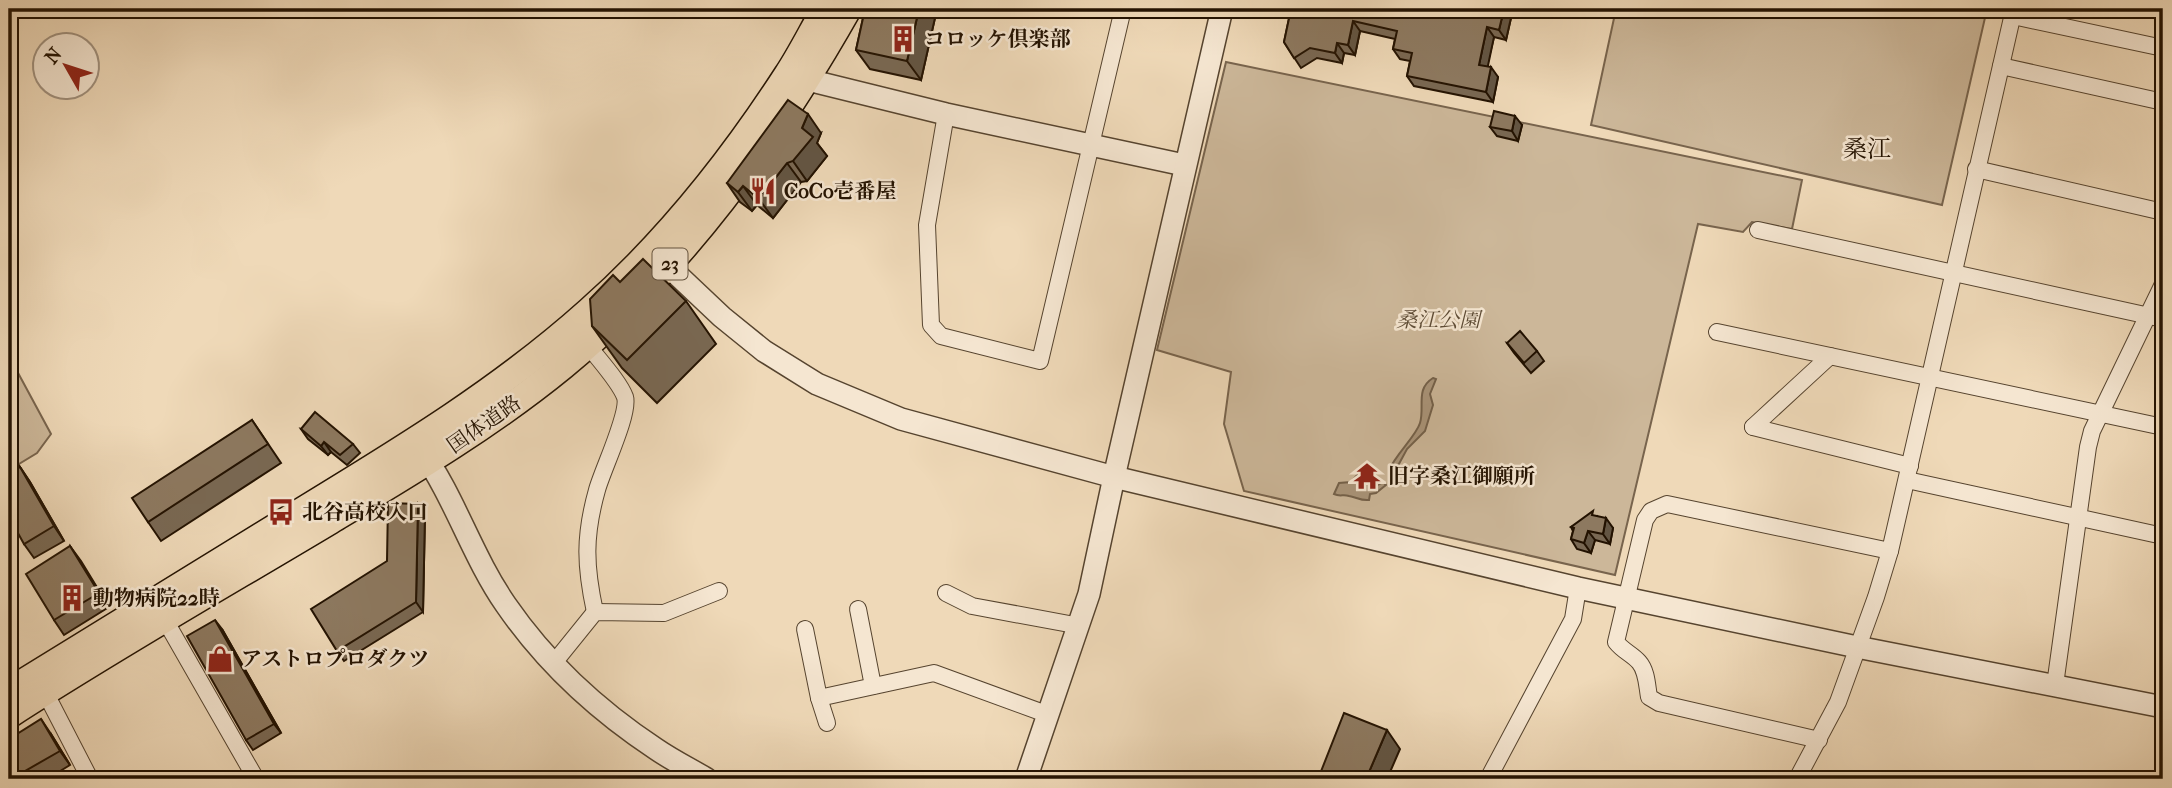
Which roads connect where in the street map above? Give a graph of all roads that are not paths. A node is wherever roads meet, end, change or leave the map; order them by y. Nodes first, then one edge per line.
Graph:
1 (825, 9) edge
2 (848, 9) edge
3 (1123, 9) edge
4 (1222, 9) edge
5 (2013, 12) edge
6 (2163, 48) edge
7 (2001, 65) junction
8 (808, 80) junction
9 (2163, 103) edge
10 (946, 114) junction
11 (1089, 146) junction
12 (1184, 166) junction
13 (1976, 169) junction
14 (2163, 212) edge
15 (1758, 230) dead end
16 (668, 266) junction
17 (1953, 273) junction
18 (2163, 284) edge
19 (2147, 316) junction
20 (2163, 319) edge
21 (1717, 332) dead end
22 (587, 344) junction
23 (1830, 356) junction
24 (1931, 377) junction
25 (2100, 413) junction
26 (2163, 427) edge
27 (422, 451) junction
28 (1908, 473) junction
29 (1114, 477) junction
30 (2078, 517) junction
31 (2163, 536) edge
32 (1890, 551) junction
33 (1578, 588) junction
34 (719, 591) dead end
35 (946, 593) dead end
36 (1626, 597) junction
37 (858, 609) dead end
38 (595, 612) junction
39 (165, 620) junction
40 (1080, 626) junction
41 (805, 629) dead end
42 (1857, 647) junction
43 (553, 664) junction
44 (2055, 685) junction
45 (873, 686) junction
46 (9, 691) edge
47 (44, 692) junction
48 (819, 698) junction
49 (2163, 707) edge
50 (9, 715) edge
51 (1049, 715) junction
52 (827, 723) dead end
53 (1819, 740) junction
54 (90, 779) edge
55 (256, 779) edge
56 (706, 779) edge
57 (1026, 779) edge
58 (1488, 779) edge
59 (1797, 779) edge

1 - 27 main road, 国体道路 / 23
2 - 8 main road, 国体道路 / 23
3 - 11 street
4 - 12 street
5 - 6 street
5 - 7 street
7 - 9 street
7 - 13 street
8 - 10 street
8 - 16 main road, 国体道路 / 23
10 - 11 street
10 - 11 street
11 - 12 street
12 - 29 street
13 - 14 street
13 - 17 street
15 - 17 street
16 - 22 main road, 国体道路 / 23
16 - 29 street
17 - 19 street
17 - 24 street
18 - 19 street
19 - 20 street
19 - 25 street
21 - 23 street
22 - 27 main road, 国体道路 / 23
22 - 38 street
23 - 24 street
23 - 28 street
24 - 25 street
24 - 28 street
25 - 26 street
25 - 30 street
27 - 39 main road, 国体道路 / 23
27 - 43 street
27 - 46 main road, 国体道路 / 23
28 - 30 street
28 - 32 street
29 - 33 street
29 - 40 street
30 - 31 street
30 - 44 street
32 - 36 street
32 - 42 street
33 - 36 street
33 - 58 street
34 - 38 street
35 - 40 street
36 - 42 street
36 - 53 street
37 - 45 street
38 - 43 street
39 - 47 main road, 国体道路 / 23
39 - 55 street
40 - 51 street
41 - 48 street
42 - 44 street
42 - 53 street
43 - 56 street
44 - 49 street
45 - 48 street
45 - 51 street
47 - 50 main road, 国体道路 / 23
47 - 54 street
48 - 52 street
51 - 57 street
53 - 59 street

